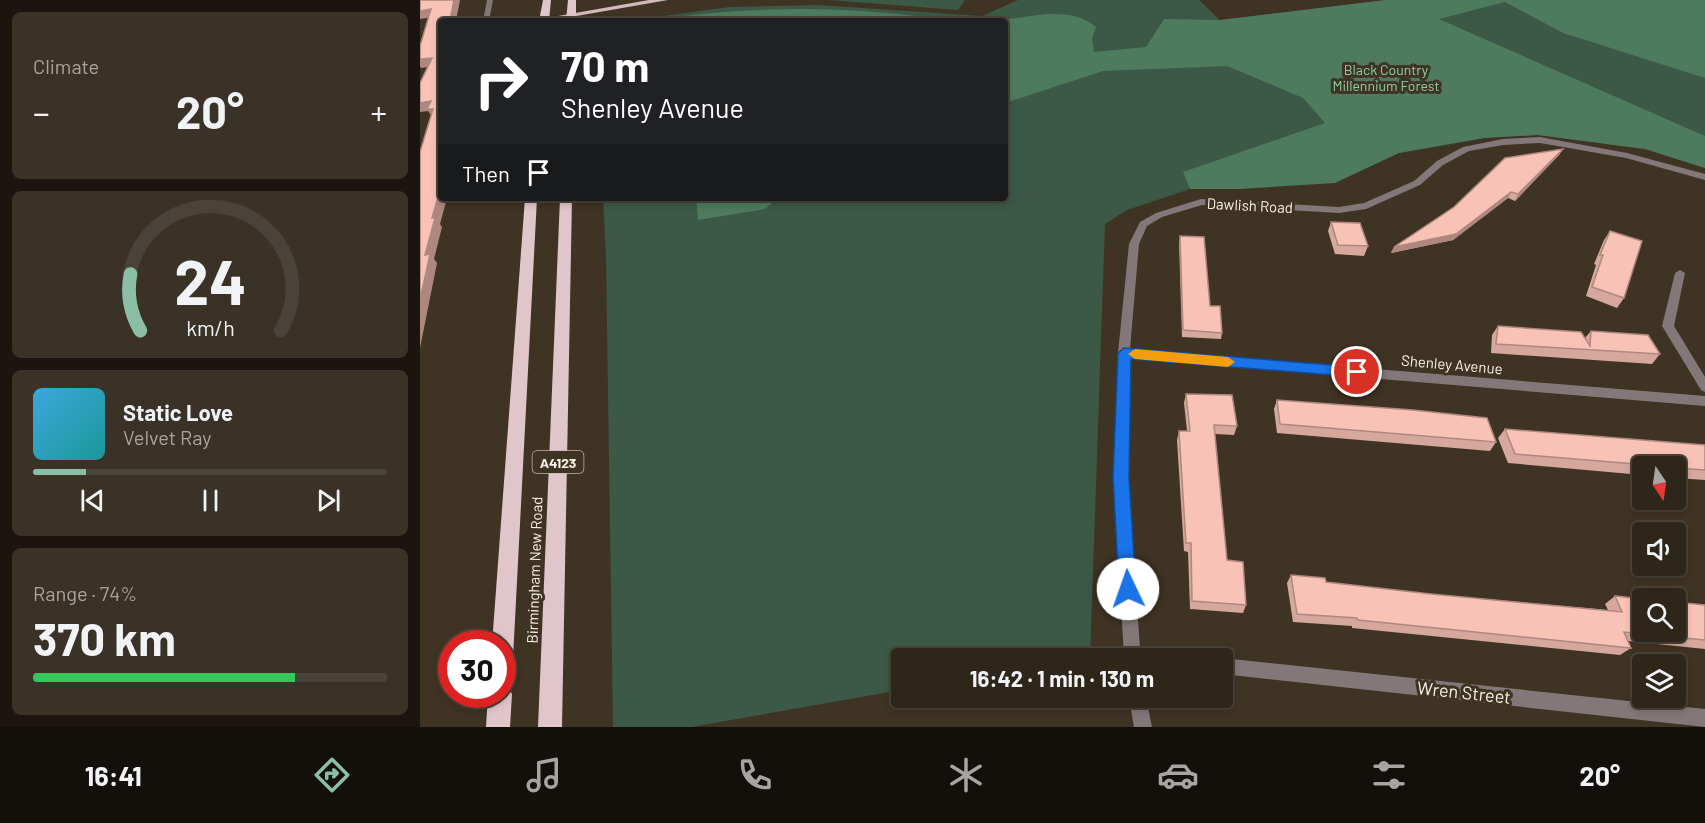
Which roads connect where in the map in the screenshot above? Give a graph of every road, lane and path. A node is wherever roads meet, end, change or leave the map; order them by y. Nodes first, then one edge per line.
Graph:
1 (490, 0) edge
2 (547, 0) edge
3 (572, 0) edge
4 (666, 2) edge
5 (487, 18) edge
6 (544, 18) edge
7 (571, 18) edge
8 (608, 18) edge
9 (1705, 177) edge
10 (531, 201) edge
11 (566, 201) edge
12 (1680, 273) dead end
13 (1124, 353) junction
14 (1705, 387) edge
15 (1705, 401) edge
16 (504, 630) edge
17 (1131, 648) edge
18 (1233, 667) edge
19 (499, 708) edge
20 (1140, 708) edge
21 (1705, 718) edge
22 (498, 727) edge
23 (550, 727) edge
24 (1143, 727) edge

1 - 5 street
2 - 6 highway
3 - 7 highway
4 - 7 main road
4 - 8 main road
9 - 13 street, Dawlish Road
10 - 16 highway, Birmingham New Road / A4123
11 - 23 highway, Birmingham New Road / A4123
12 - 14 street
13 - 15 street, Shenley Avenue
13 - 17 street, Dawlish Road
18 - 21 street, Wren Street
19 - 22 highway
20 - 24 street

